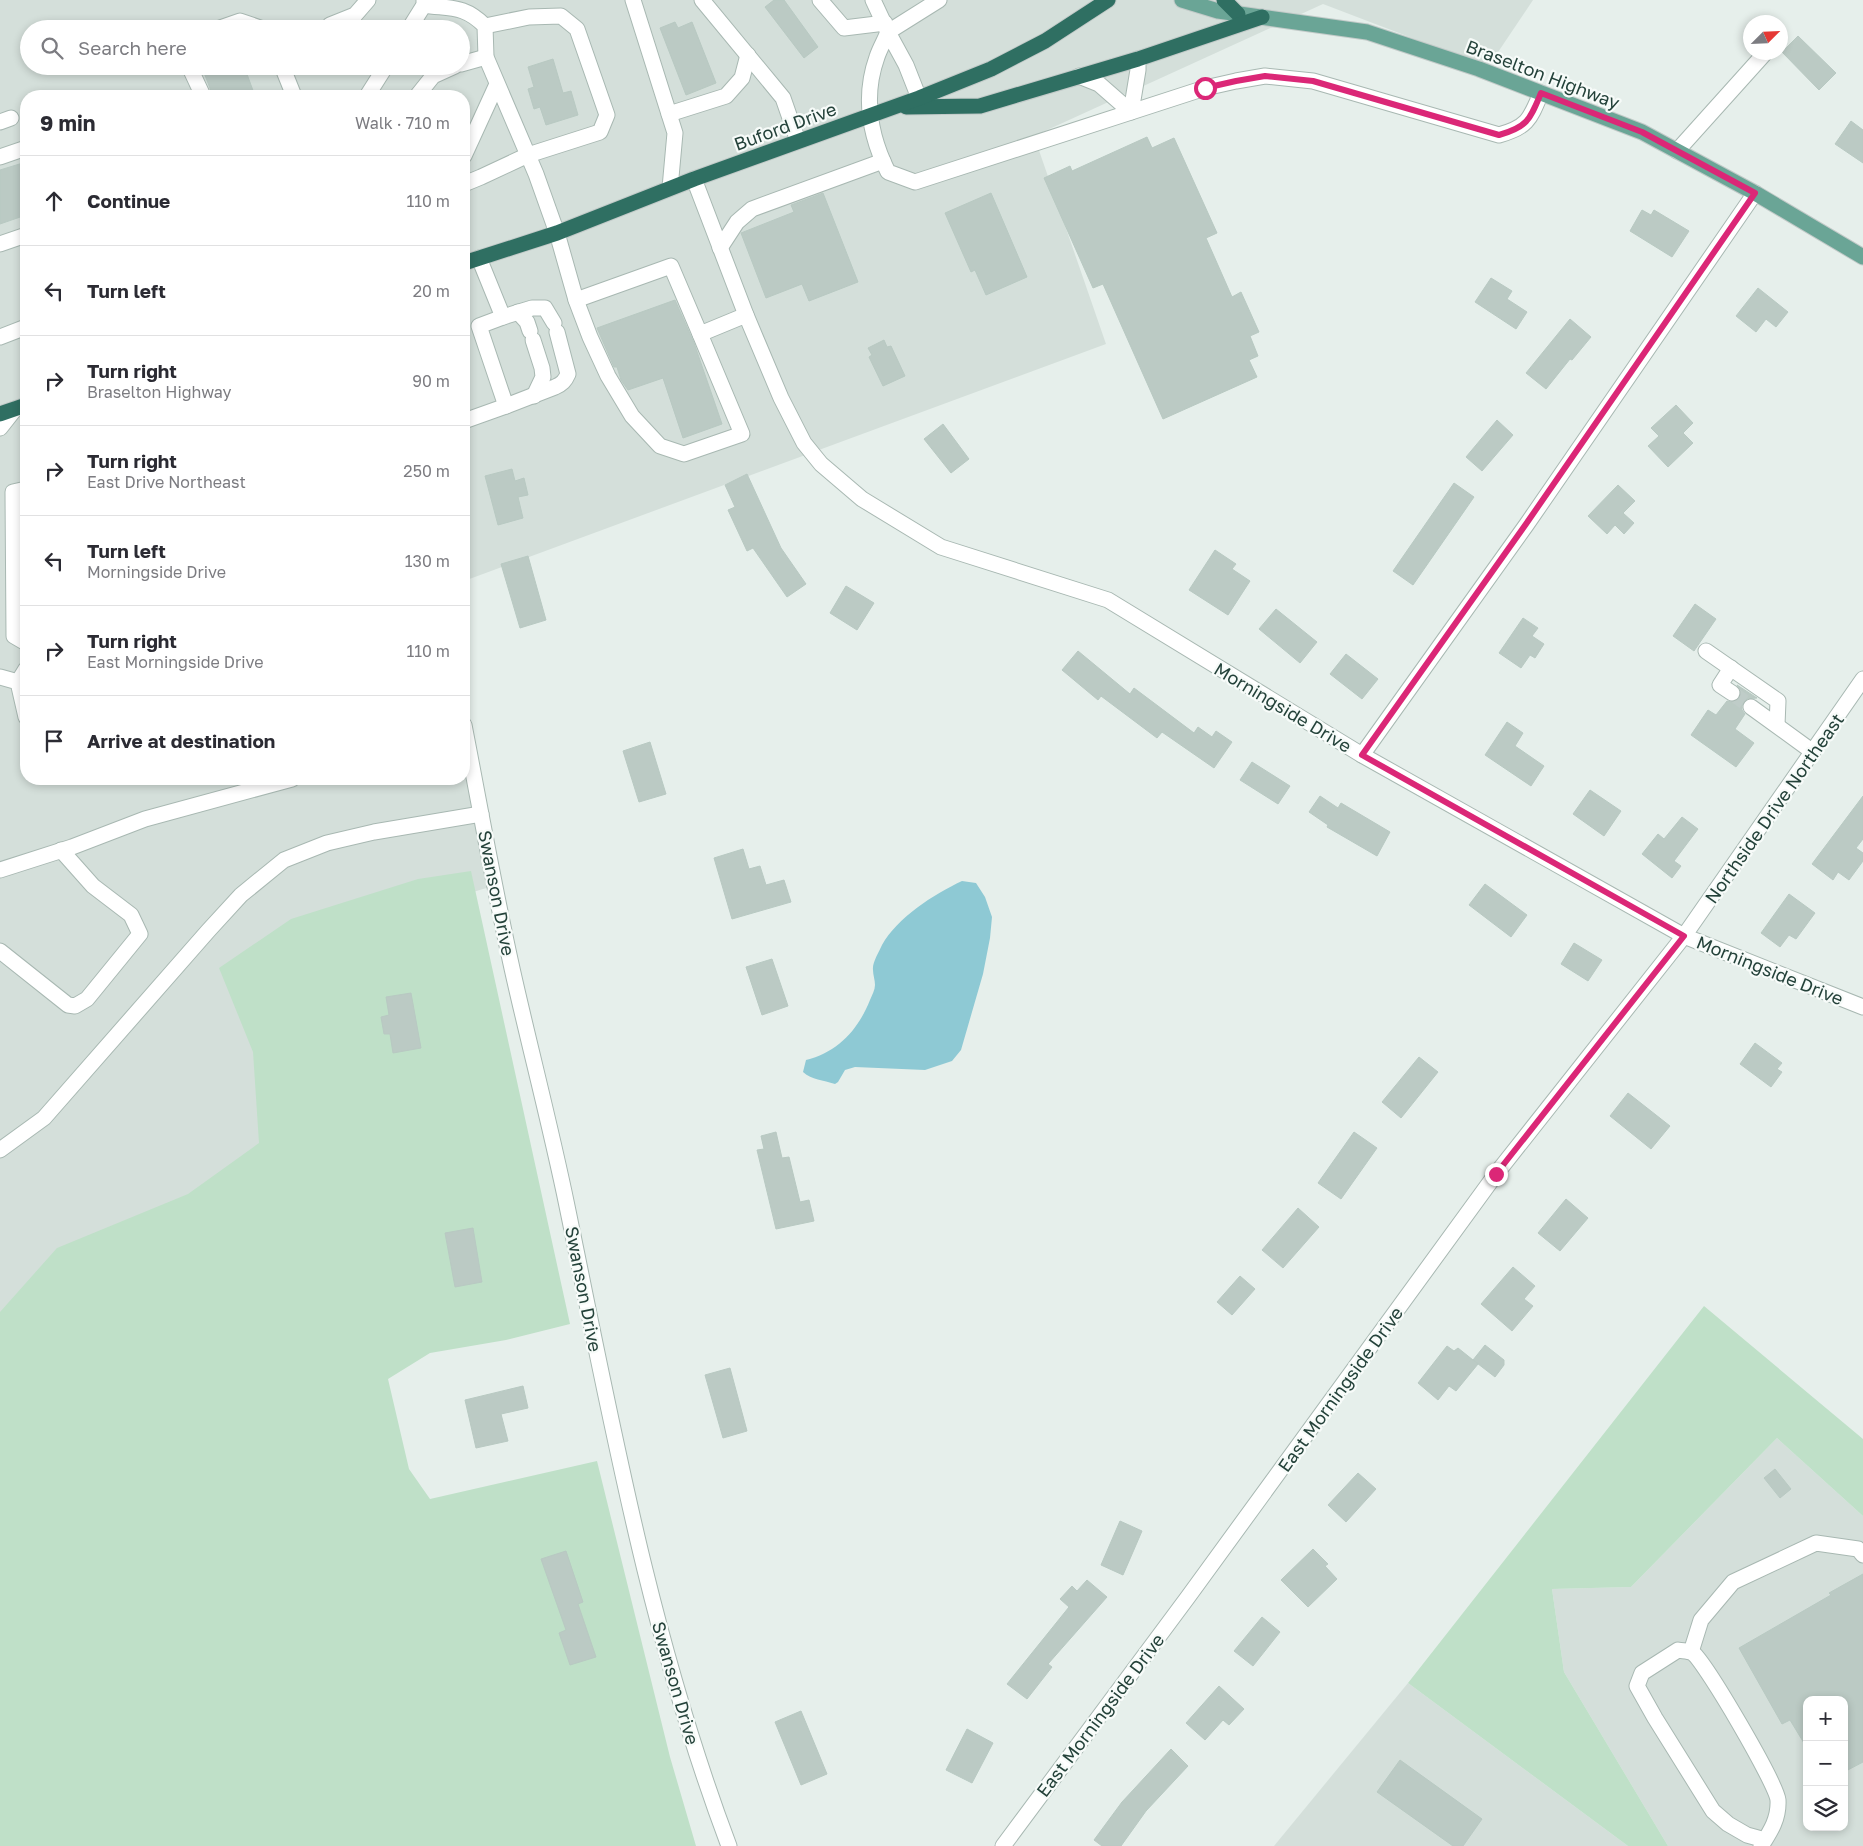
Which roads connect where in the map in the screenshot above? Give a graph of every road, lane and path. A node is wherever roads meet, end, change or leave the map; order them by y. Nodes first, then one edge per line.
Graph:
1 (368, 0) edge
2 (633, 0) edge
3 (702, 0) edge
4 (820, 0) edge
5 (873, 0) edge
6 (939, 0) edge
7 (1108, 0) edge
8 (1182, 0) edge
9 (1224, 0) edge
10 (424, 3) edge
11 (1238, 14) junction
12 (1262, 17) junction
13 (342, 20) edge
14 (414, 20) edge
15 (485, 26) junction
16 (887, 27) junction
17 (748, 55) junction
18 (486, 58) junction
19 (1138, 59) junction
20 (1759, 60) edge
21 (470, 62) edge
22 (193, 75) edge
23 (286, 75) edge
24 (380, 75) edge
25 (435, 75) edge
26 (1079, 76) junction
27 (497, 84) junction
28 (199, 90) edge
29 (292, 90) edge
30 (371, 90) edge
31 (422, 90) edge
32 (1541, 93) junction
33 (919, 98) junction
34 (892, 107) junction
35 (1132, 112) junction
36 (669, 114) junction
37 (869, 116) junction
38 (798, 141) junction
39 (470, 143) edge
40 (20, 150) edge
41 (1677, 151) junction
42 (528, 155) junction
43 (0, 157) edge
44 (883, 161) junction
45 (694, 179) junction
46 (470, 182) edge
47 (670, 188) junction
48 (1755, 193) junction
49 (557, 233) junction
50 (20, 237) edge
51 (0, 244) edge
52 (720, 248) junction
53 (1863, 257) edge
54 (480, 258) junction
55 (470, 261) edge
56 (576, 300) junction
57 (518, 312) junction
58 (746, 315) junction
59 (503, 317) junction
60 (20, 329) edge
61 (700, 334) junction
62 (0, 337) edge
63 (534, 396) junction
64 (506, 406) junction
65 (20, 407) edge
66 (20, 408) edge
67 (0, 414) edge
68 (470, 419) edge
69 (0, 428) edge
70 (20, 490) edge
71 (20, 640) edge
72 (1706, 651) dead end
73 (1731, 668) junction
74 (0, 677) edge
75 (20, 678) edge
76 (1863, 679) edge
77 (18, 682) junction
78 (20, 691) edge
79 (1732, 693) tunnel mouth
80 (1751, 707) tunnel mouth
81 (1777, 725) junction
82 (1813, 752) junction
83 (1362, 755) junction
84 (470, 759) edge
85 (270, 785) edge
86 (481, 814) junction
87 (61, 850) junction
88 (0, 870) edge
89 (1684, 936) junction
90 (0, 951) edge
91 (1863, 1007) edge
92 (0, 1150) edge
93 (1863, 1555) edge
94 (1692, 1652) junction
95 (1763, 1843) edge
96 (729, 1846) edge
97 (1003, 1846) edge

1 - 13 street
2 - 36 street
3 - 17 street
4 - 16 street
5 - 16 street
6 - 16 street
7 - 33 highway, Buford Drive
8 - 11 main road, Braselton Highway
9 - 11 highway
10 - 14 street
10 - 15 street
11 - 12 main road, Braselton Highway
12 - 19 highway
12 - 32 main road, Braselton Highway
15 - 18 street
15 - 42 street
16 - 33 street
16 - 37 street
17 - 36 street
17 - 38 street
18 - 21 street
18 - 27 street
19 - 26 highway
19 - 35 street
20 - 41 street
22 - 28 street
23 - 29 street
24 - 30 street
25 - 31 street
26 - 34 highway
26 - 35 street
27 - 39 street
27 - 42 street
32 - 35 street
32 - 41 main road, Braselton Highway
33 - 34 highway, Buford Drive
34 - 37 highway, Buford Drive
35 - 44 street
36 - 47 street
37 - 38 highway, Buford Drive
37 - 44 street
38 - 45 highway, Buford Drive
40 - 43 street
41 - 48 main road, Braselton Highway
42 - 46 street
42 - 49 street
44 - 52 street
45 - 47 highway, Buford Drive
45 - 52 street
47 - 49 highway, Buford Drive
48 - 53 main road, Braselton Highway
48 - 83 street
49 - 54 highway, Buford Drive
49 - 56 street
50 - 51 street
52 - 58 street
54 - 55 highway, Buford Drive
54 - 59 street
56 - 61 street
56 - 61 street
57 - 59 street
57 - 63 street
57 - 63 street
58 - 61 street
58 - 83 street, Morningside Drive
59 - 64 street
60 - 62 street
63 - 64 street
64 - 68 street
65 - 67 highway
66 - 69 street
70 - 71 street
72 - 73 street
73 - 79 street
73 - 81 street
74 - 77 street
75 - 77 street
76 - 82 street, Northside Drive Northeast
77 - 78 street
80 - 81 street
81 - 82 street
82 - 89 street, Northside Drive Northeast
83 - 89 street, Morningside Drive
84 - 86 street, Swanson Drive
85 - 87 street
86 - 92 street
86 - 96 street, Swanson Drive
87 - 88 street
87 - 90 street
89 - 91 street, Morningside Drive
89 - 97 street, East Morningside Drive
93 - 94 street
94 - 95 street
94 - 95 street

